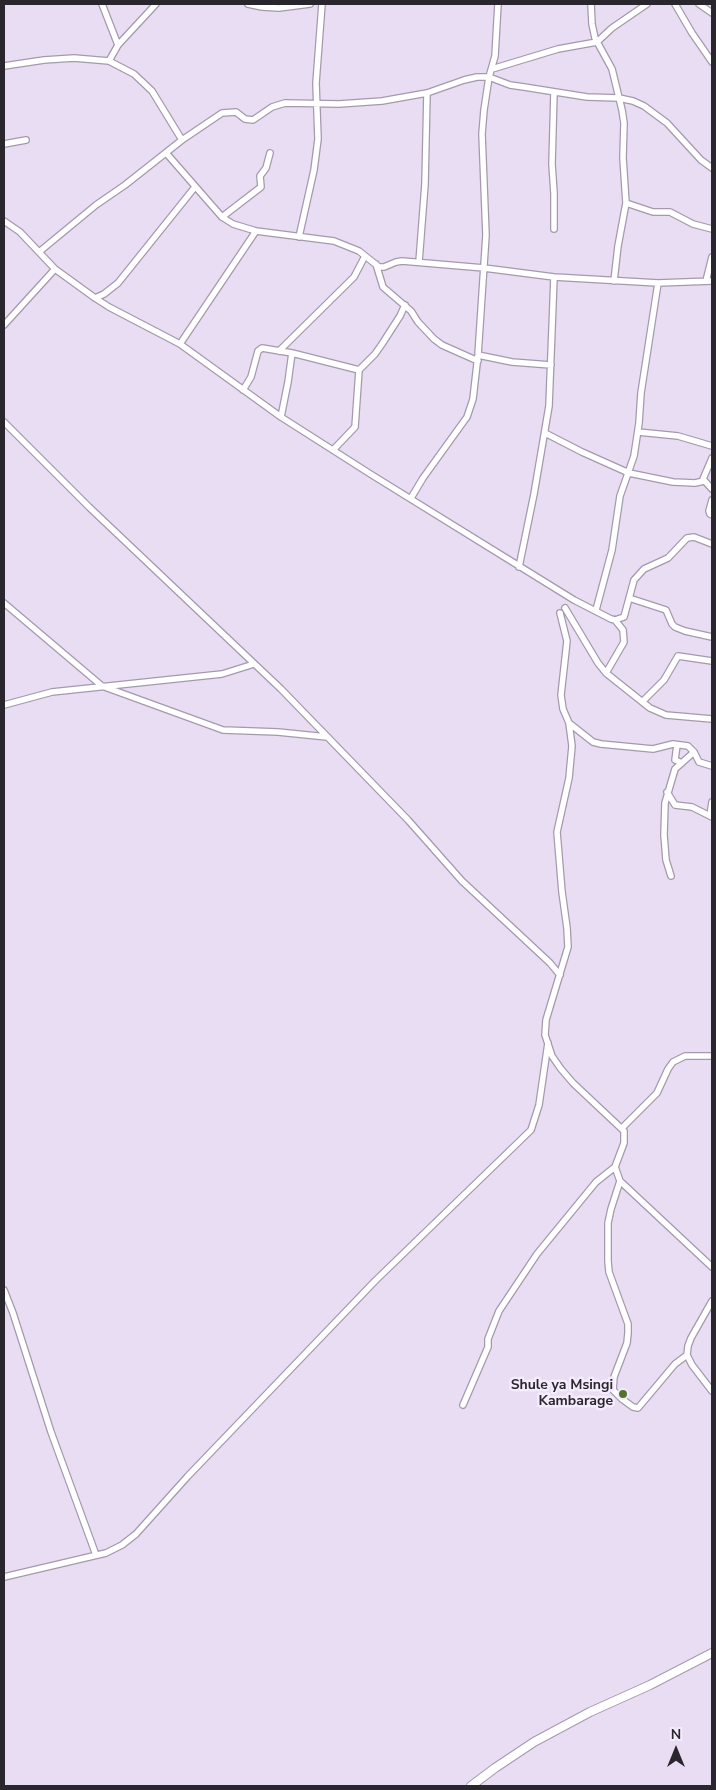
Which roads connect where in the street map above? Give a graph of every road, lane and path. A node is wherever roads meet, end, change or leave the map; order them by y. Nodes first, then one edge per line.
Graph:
1 (102, 4) edge
2 (156, 4) edge
3 (248, 4) edge
4 (310, 4) edge
5 (322, 4) edge
6 (498, 4) edge
7 (591, 4) edge
8 (648, 4) edge
9 (675, 4) edge
10 (699, 4) edge
11 (712, 13) edge
12 (598, 42) junction
13 (118, 45) junction
14 (109, 60) junction
15 (712, 62) edge
16 (4, 66) edge
17 (492, 69) junction
18 (489, 77) junction
19 (554, 92) junction
20 (426, 94) junction
21 (619, 98) junction
22 (316, 102) junction
23 (26, 140) dead end
24 (182, 140) junction
25 (4, 144) edge
26 (270, 153) dead end
27 (168, 154) junction
28 (712, 168) edge
29 (195, 187) junction
30 (626, 203) junction
31 (222, 217) junction
32 (4, 221) edge
33 (554, 229) dead end
34 (712, 229) edge
35 (256, 231) junction
36 (299, 237) junction
37 (39, 252) junction
38 (365, 256) junction
39 (712, 257) edge
40 (420, 262) junction
41 (376, 264) junction
42 (484, 268) junction
43 (55, 269) junction
44 (554, 277) junction
45 (614, 281) junction
46 (709, 281) edge
47 (658, 283) junction
48 (95, 298) junction
49 (405, 305) junction
50 (4, 325) edge
51 (180, 344) junction
52 (279, 351) junction
53 (292, 353) junction
54 (478, 358) junction
55 (551, 365) junction
56 (359, 370) junction
57 (243, 390) junction
58 (281, 417) junction
59 (4, 422) edge
60 (638, 432) junction
61 (545, 434) junction
62 (712, 446) edge
63 (333, 450) junction
64 (712, 458) edge
65 (629, 473) junction
66 (704, 481) junction
67 (712, 490) edge
68 (411, 498) junction
69 (712, 500) edge
70 (712, 515) edge
71 (712, 544) edge
72 (519, 567) junction
73 (630, 598) junction
74 (4, 603) edge
75 (565, 608) dead end
76 (596, 610) junction
77 (560, 613) dead end
78 (615, 620) junction
79 (712, 637) edge
80 (712, 661) edge
81 (254, 664) junction
82 (606, 672) junction
83 (102, 686) junction
84 (643, 701) junction
85 (4, 705) edge
86 (712, 718) edge
87 (569, 723) junction
88 (327, 737) junction
89 (678, 745) junction
90 (694, 752) junction
91 (682, 763) junction
92 (712, 766) edge
93 (667, 792) junction
94 (712, 802) edge
95 (711, 816) edge
96 (671, 876) dead end
97 (560, 975) junction
98 (548, 1044) junction
99 (712, 1056) edge
100 (622, 1128) junction
101 (615, 1168) junction
102 (620, 1182) junction
103 (712, 1267) edge
104 (4, 1290) edge
105 (712, 1301) edge
106 (687, 1355) junction
107 (712, 1391) edge
108 (463, 1405) dead end
109 (96, 1555) junction
110 (4, 1577) edge
111 (711, 1655) edge
112 (471, 1786) edge

1 - 13 street
2 - 13 street
3 - 4 street
5 - 22 street
6 - 17 street
7 - 12 street
8 - 12 street
9 - 15 street
10 - 11 street
12 - 17 street
12 - 21 street
13 - 14 street
14 - 16 street
14 - 24 street
17 - 18 street
18 - 19 street
18 - 20 street
18 - 42 street
19 - 21 street
19 - 33 street
20 - 22 street
20 - 40 street
21 - 28 street
21 - 30 street
22 - 24 street
22 - 36 street
23 - 25 street
24 - 27 street
26 - 31 street
27 - 29 street
27 - 37 street
29 - 31 street
29 - 48 street
30 - 34 street
30 - 45 street
31 - 35 street
32 - 37 street
35 - 36 street
35 - 51 street
36 - 38 street
37 - 43 street
38 - 41 street
38 - 52 street
39 - 46 street
40 - 41 street
40 - 42 street
41 - 49 street
42 - 44 street
42 - 54 street
43 - 48 street
43 - 50 street
44 - 45 street
44 - 55 street
45 - 47 street
46 - 47 street
47 - 60 street
48 - 51 street
49 - 54 street
49 - 56 street
51 - 57 street
52 - 53 street
52 - 57 street
53 - 56 street
53 - 58 street
54 - 55 street
54 - 68 street
55 - 61 street
56 - 63 street
57 - 58 street
58 - 63 street
59 - 81 street
60 - 62 street
60 - 65 street
61 - 65 street
61 - 72 street
63 - 68 street
64 - 66 street
65 - 66 street
65 - 76 street
66 - 67 street
68 - 72 street
69 - 70 street
71 - 73 street
72 - 76 street
73 - 78 street
73 - 79 street
74 - 83 street
75 - 82 street
76 - 78 street
77 - 87 street
78 - 82 street
80 - 84 street
81 - 83 street
81 - 88 street
82 - 84 street
83 - 85 street
83 - 88 street
84 - 86 street
87 - 89 street
87 - 97 street
88 - 97 street
89 - 90 street
89 - 91 street
90 - 91 street
90 - 92 street
91 - 93 street
93 - 95 street
93 - 96 street
94 - 95 street
97 - 98 street
98 - 100 street
98 - 109 street
99 - 100 street
100 - 101 street
101 - 102 street
101 - 108 street
102 - 103 street
102 - 106 street
104 - 109 street
105 - 106 street
106 - 107 street
109 - 110 street
111 - 112 street

